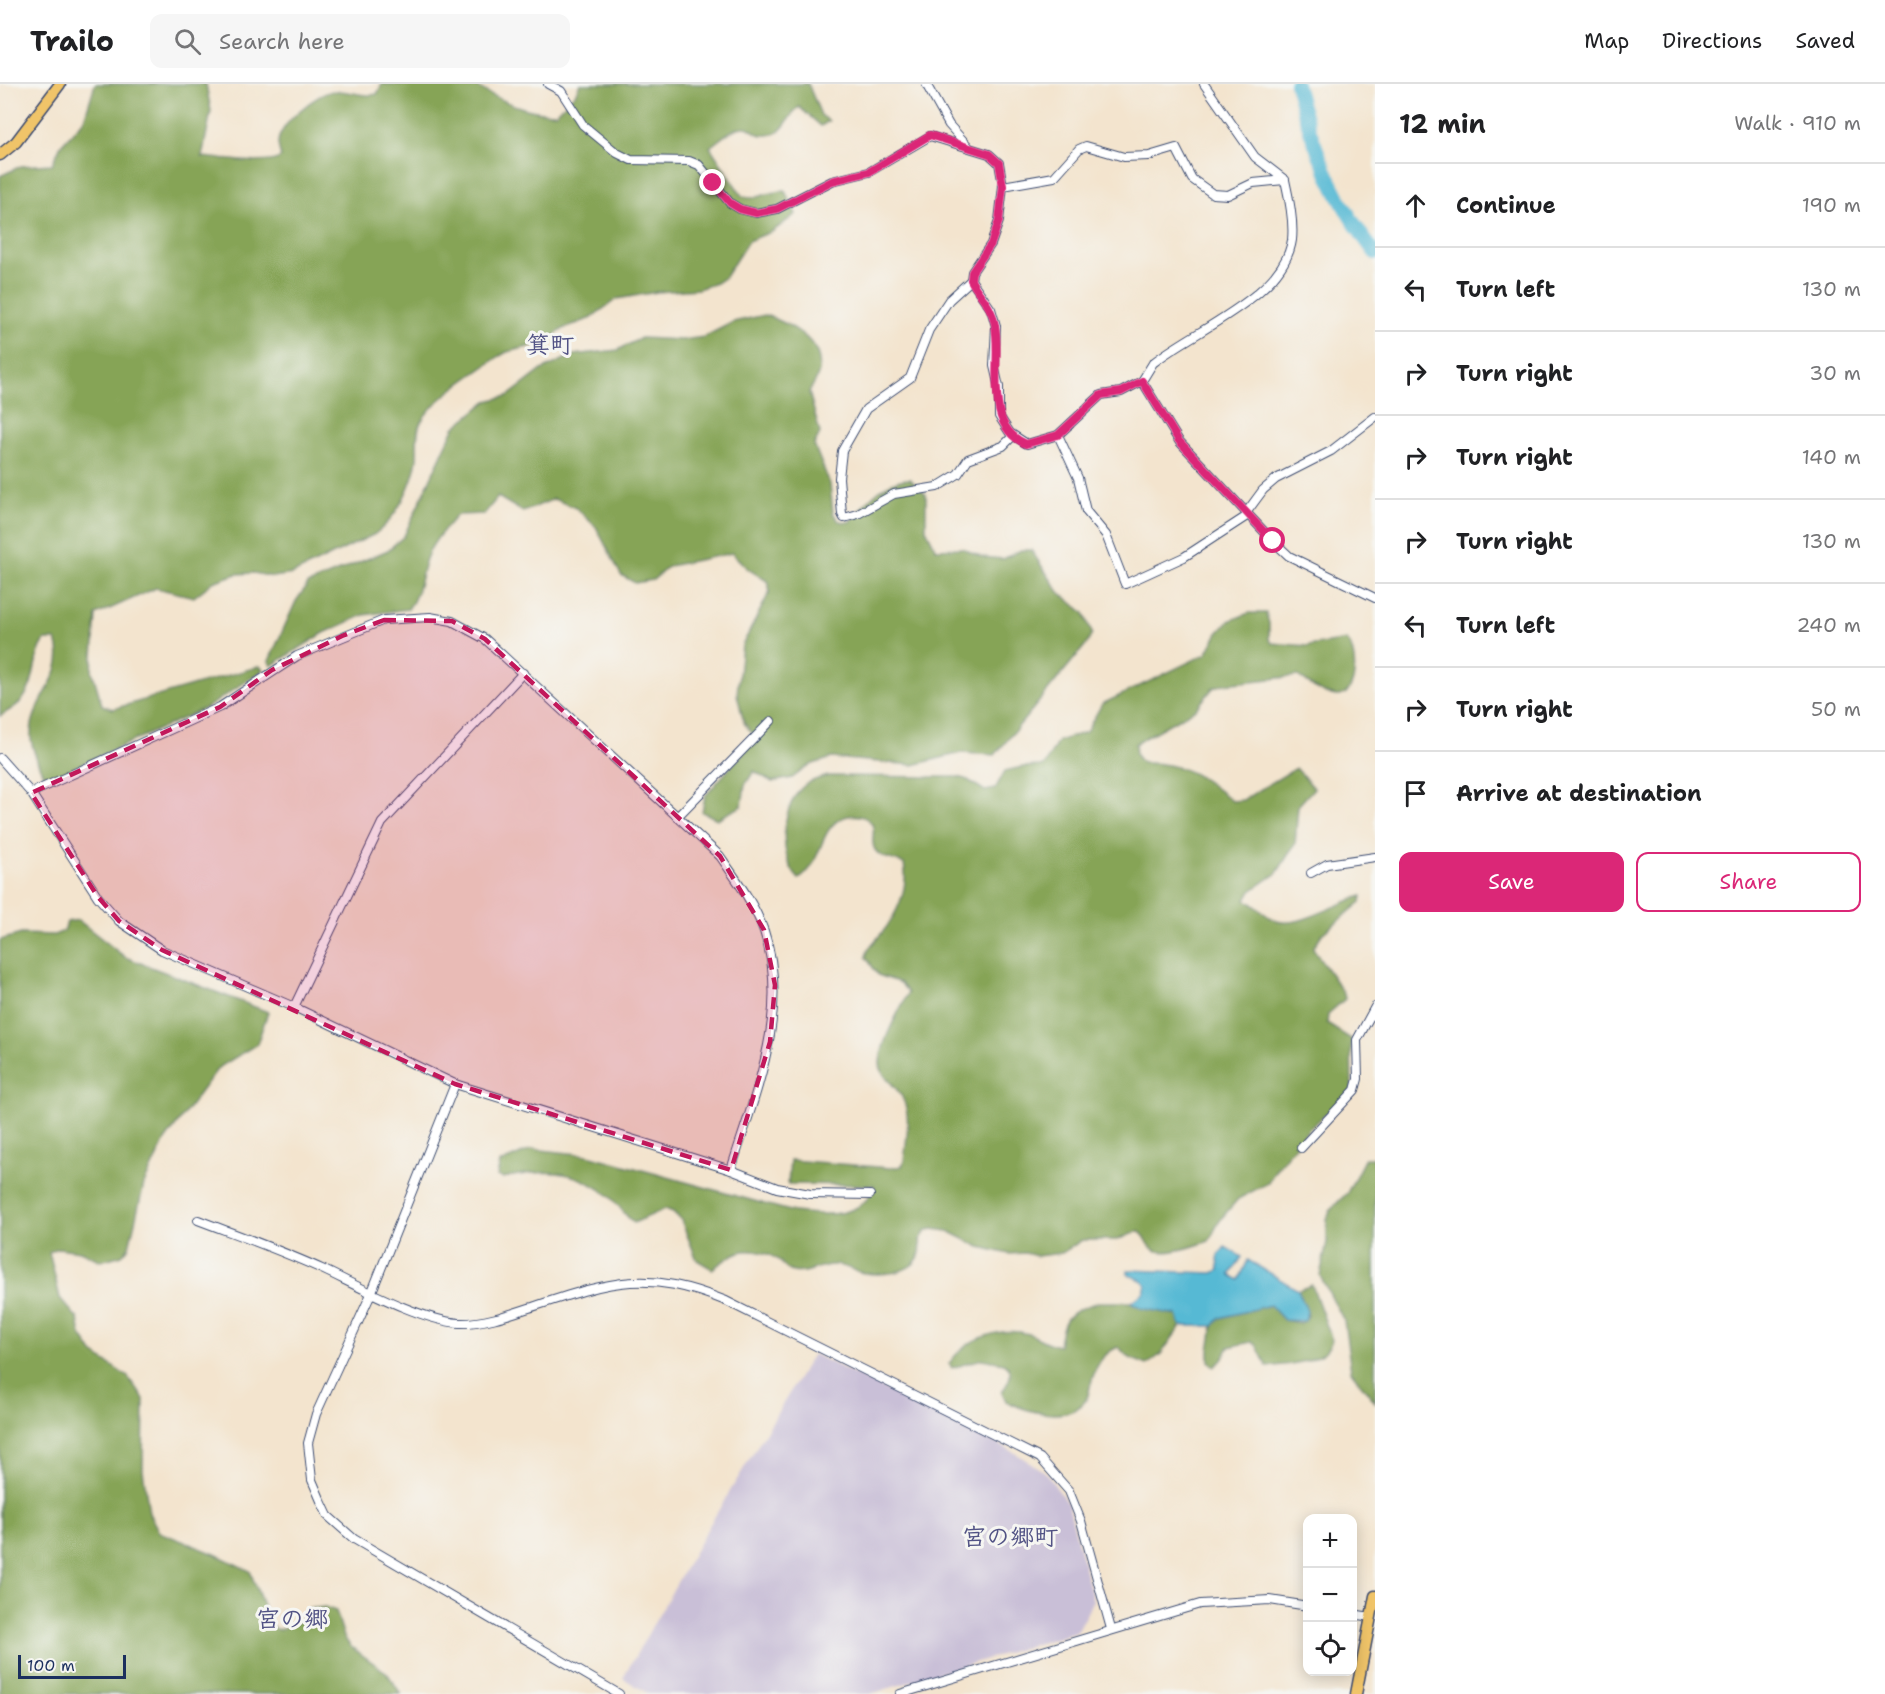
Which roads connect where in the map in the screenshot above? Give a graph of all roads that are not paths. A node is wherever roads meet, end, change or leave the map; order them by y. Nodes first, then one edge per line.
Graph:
1 (60, 84) edge
2 (548, 84) edge
3 (926, 84) edge
4 (1204, 84) edge
5 (969, 147) junction
6 (0, 155) edge
7 (1285, 180) junction
8 (1003, 186) junction
9 (971, 280) junction
10 (1142, 381) junction
11 (1375, 417) edge
12 (1058, 435) junction
13 (1013, 436) junction
14 (1246, 514) junction
15 (1375, 598) edge
16 (523, 674) junction
17 (771, 721) dead end
18 (0, 758) edge
19 (31, 792) junction
20 (677, 817) junction
21 (1375, 857) edge
22 (1311, 873) dead end
23 (294, 1007) junction
24 (1375, 1007) edge
25 (455, 1084) junction
26 (1300, 1148) dead end
27 (731, 1170) junction
28 (870, 1195) dead end
29 (198, 1220) dead end
30 (371, 1294) junction
31 (1375, 1596) edge
32 (1303, 1605) edge
33 (1357, 1615) edge
34 (1371, 1617) junction
35 (1111, 1629) junction
36 (620, 1694) edge
37 (900, 1694) edge
38 (1356, 1694) edge

1 - 6 main road
2 - 5 street
3 - 5 street
4 - 7 street
5 - 8 street
7 - 8 street
7 - 10 street
8 - 9 street
9 - 13 street
9 - 13 street
10 - 12 street
10 - 14 street
11 - 14 street
12 - 13 street
12 - 14 street
14 - 15 street
16 - 19 street
16 - 20 street
16 - 23 street
17 - 20 street
18 - 19 street
19 - 23 street
20 - 27 street
21 - 22 street
23 - 25 street
24 - 26 street
25 - 27 street
25 - 30 street
27 - 28 street
29 - 30 street
30 - 35 street
30 - 36 street
31 - 34 main road
32 - 35 street
33 - 34 street
34 - 38 main road
35 - 37 street

